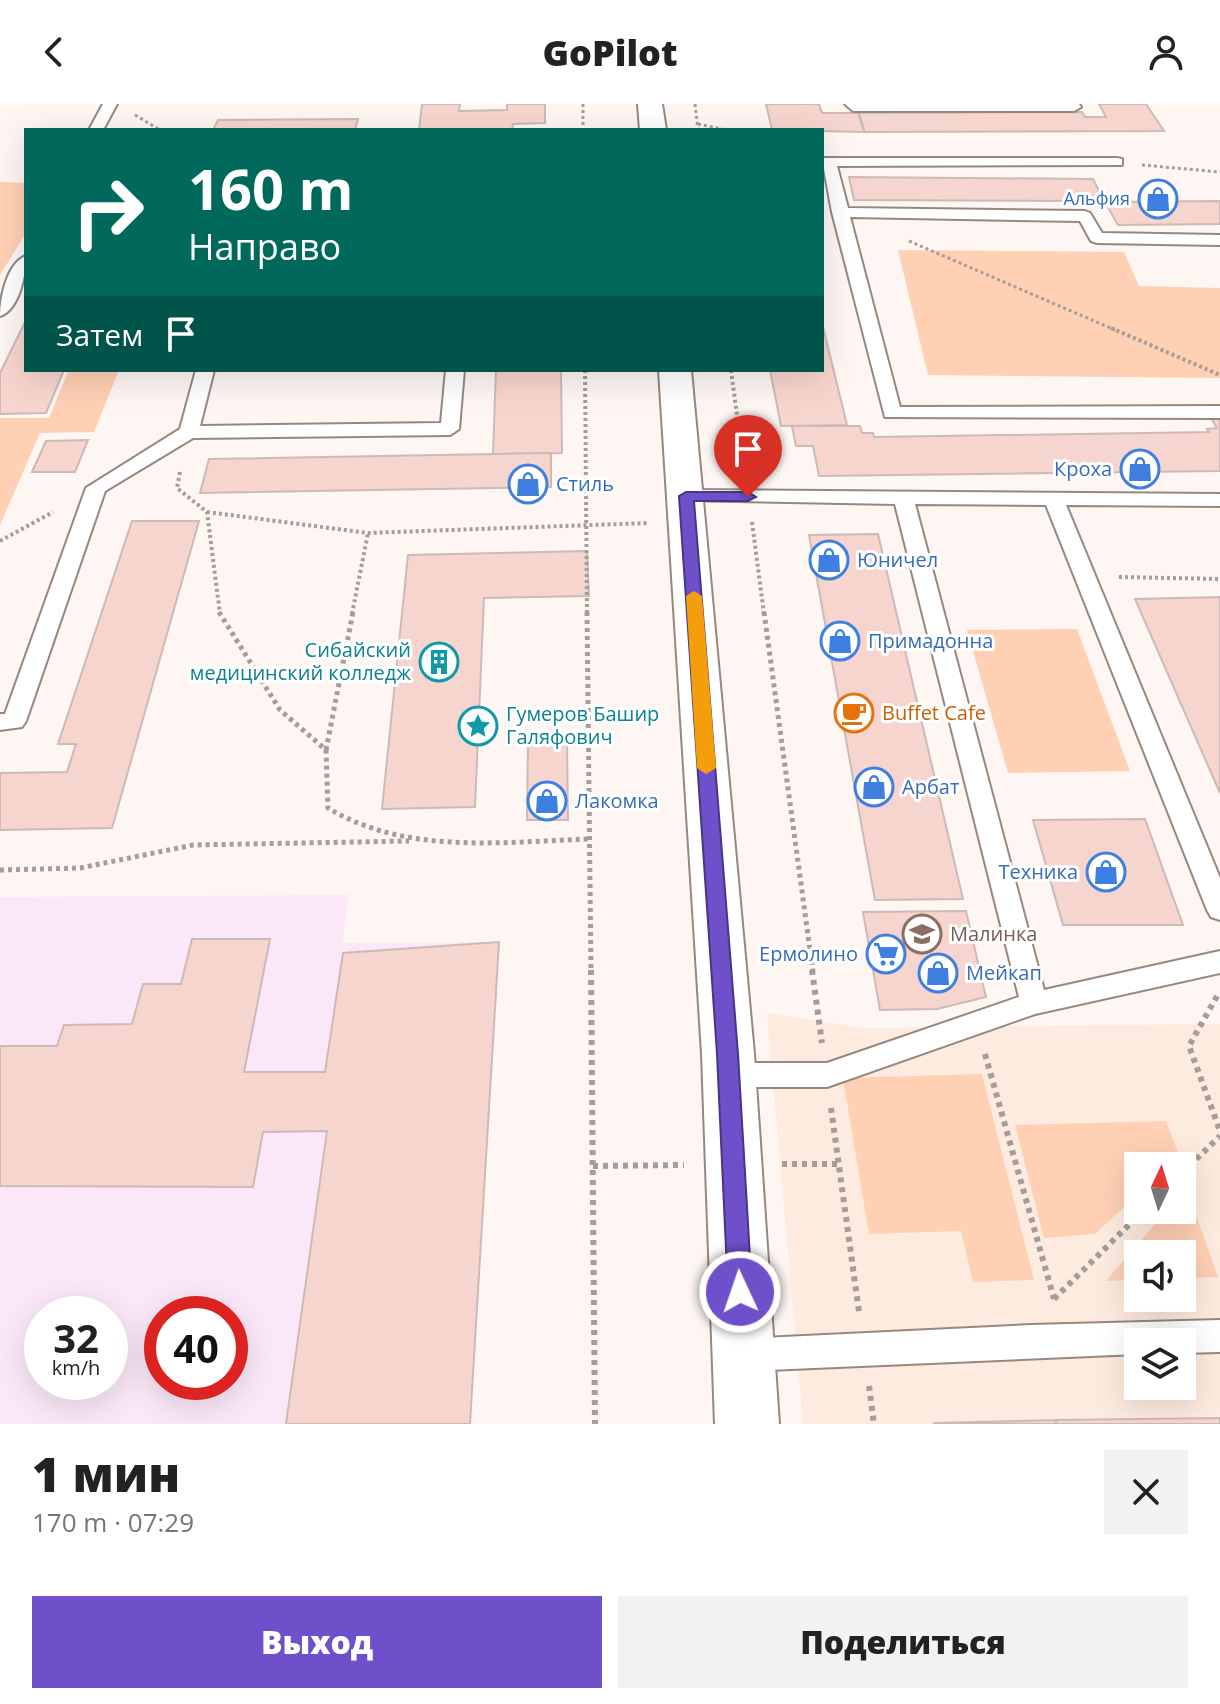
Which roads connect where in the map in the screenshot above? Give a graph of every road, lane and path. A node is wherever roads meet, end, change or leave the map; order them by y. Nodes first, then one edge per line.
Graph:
1 (110, 104) edge
2 (583, 104) edge
3 (650, 104) edge
4 (695, 104) edge
5 (852, 104) edge
6 (1072, 104) edge
7 (698, 124) junction
8 (97, 128) edge
9 (583, 128) edge
10 (653, 128) edge
11 (698, 128) edge
12 (717, 128) edge
13 (826, 162) edge
14 (1117, 162) joint
15 (1220, 172) edge
16 (840, 212) junction
17 (1220, 240) edge
18 (24, 265) edge
19 (0, 311) edge
20 (204, 372) edge
21 (455, 372) edge
22 (585, 372) edge
23 (675, 372) edge
24 (731, 372) edge
25 (1220, 375) edge
26 (1220, 412) edge
27 (189, 432) junction
28 (96, 488) junction
29 (748, 497) junction
30 (904, 498) junction
31 (1054, 499) junction
32 (1220, 500) edge
33 (687, 509) junction
34 (207, 512) junction
35 (752, 520) junction
36 (761, 520) dead end
37 (587, 524) junction
38 (368, 533) junction
39 (0, 541) edge
40 (1086, 577) junction
41 (1220, 579) edge
42 (0, 722) edge
43 (326, 750) junction
44 (589, 839) junction
45 (418, 841) junction
46 (0, 870) edge
47 (1220, 910) edge
48 (1220, 962) edge
49 (1220, 992) edge
50 (1034, 1003) junction
51 (976, 1023) junction
52 (728, 1075) junction
53 (827, 1075) junction
54 (1220, 1134) edge
55 (1196, 1159) edge
56 (1130, 1224) edge
57 (1054, 1299) junction
58 (1220, 1336) edge
59 (1031, 1341) junction
60 (864, 1349) junction
61 (744, 1355) junction
62 (595, 1424) edge
63 (747, 1424) edge
64 (874, 1424) edge

1 - 8 lane
2 - 9 path
3 - 10 street
4 - 7 path
5 - 6 lane
7 - 11 path
7 - 12 path
13 - 14 lane
13 - 16 lane
14 - 15 path
16 - 17 lane
16 - 25 path
16 - 26 lane
18 - 19 lane
20 - 27 lane
21 - 27 lane
22 - 37 path
23 - 33 street
24 - 29 path
27 - 28 lane
27 - 34 path
28 - 39 path
28 - 42 lane
29 - 30 lane
29 - 33 lane
29 - 35 path
30 - 31 lane
30 - 50 lane
31 - 32 lane
31 - 40 lane
33 - 37 path
33 - 52 street
34 - 38 path
34 - 43 path
35 - 36 path
35 - 53 path
37 - 38 path
37 - 44 path
38 - 43 path
40 - 41 path
40 - 47 lane
43 - 45 path
44 - 45 path
44 - 62 path
45 - 46 path
48 - 50 lane
49 - 54 path
50 - 51 lane
51 - 53 lane
51 - 57 path
52 - 53 lane
52 - 61 street
53 - 60 path
54 - 55 path
56 - 57 path
57 - 59 path
58 - 59 lane
59 - 60 lane
60 - 61 lane
60 - 64 path
61 - 63 street

